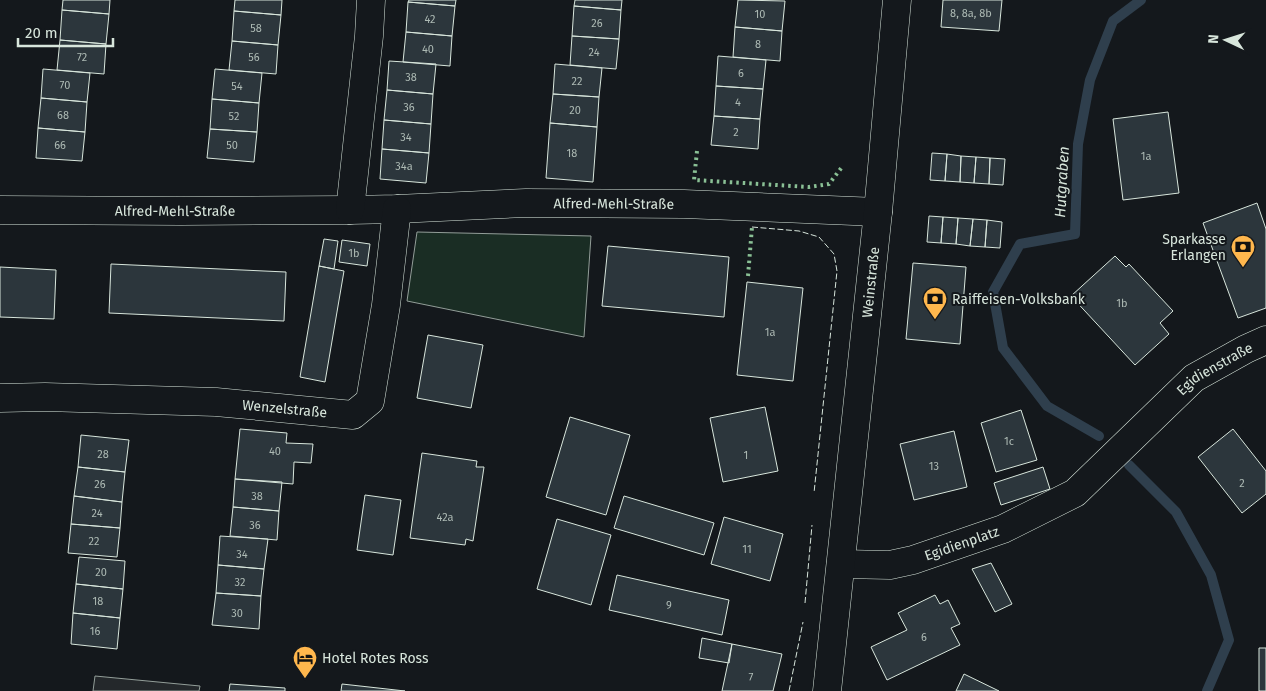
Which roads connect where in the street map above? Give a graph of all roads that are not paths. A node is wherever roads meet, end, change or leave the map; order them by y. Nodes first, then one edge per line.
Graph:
1 (371, 0) edge
2 (897, 0) edge
3 (397, 209) junction
4 (0, 210) edge
5 (350, 210) junction
6 (878, 212) junction
7 (1266, 340) edge
8 (0, 398) edge
9 (1167, 404) joint
10 (841, 564) junction
11 (827, 691) edge

1 - 5 street
2 - 6 street, Weinstraße
3 - 5 street, Alfred-Mehl-Straße
3 - 6 street, Alfred-Mehl-Straße
3 - 8 street, Wenzelstraße
4 - 5 street, Alfred-Mehl-Straße
6 - 10 street, Weinstraße
7 - 9 street, Egidienstraße
9 - 10 street, Egidienplatz
10 - 11 street

